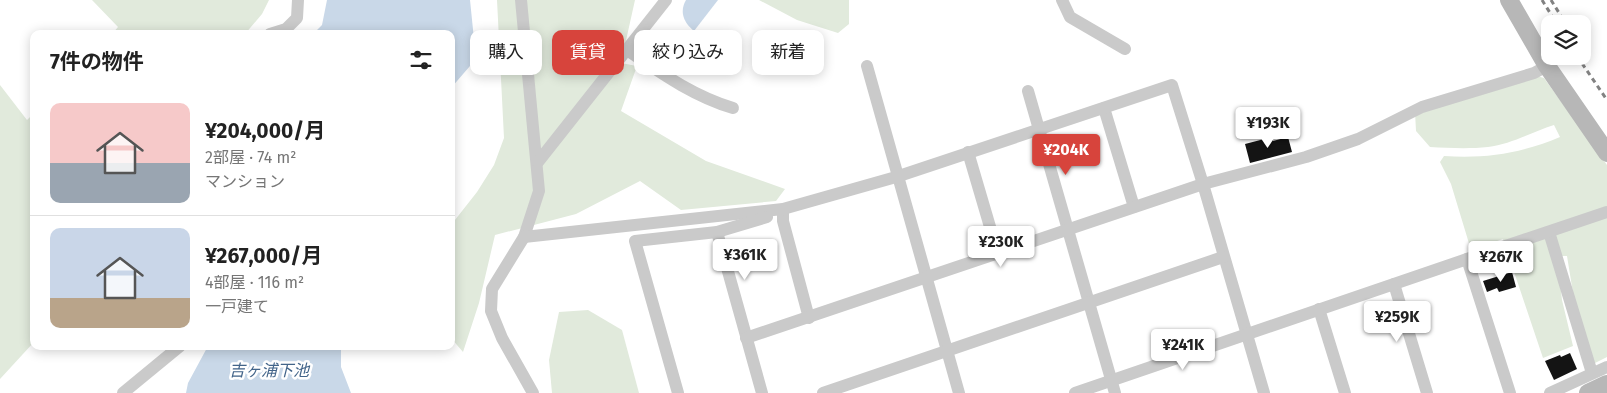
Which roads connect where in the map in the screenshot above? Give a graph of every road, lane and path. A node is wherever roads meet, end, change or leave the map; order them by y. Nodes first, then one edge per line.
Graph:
1 (298, 0) edge
2 (521, 0) edge
3 (666, 0) edge
4 (1062, 0) edge
5 (1509, 0) edge
6 (283, 30) edge
7 (1125, 49) dead end
8 (627, 50) junction
9 (867, 66) dead end
10 (1547, 66) junction
11 (1028, 91) dead end
12 (732, 108) dead end
13 (1104, 108) junction
14 (1039, 129) junction
15 (968, 152) junction
16 (1607, 153) edge
17 (538, 162) junction
18 (896, 177) junction
19 (1203, 184) junction
20 (1134, 207) junction
21 (778, 210) junction
22 (1607, 212) edge
23 (1067, 230) junction
24 (717, 232) junction
25 (1549, 232) junction
26 (524, 237) junction
27 (998, 254) junction
28 (1223, 257) junction
29 (1467, 259) junction
30 (926, 279) junction
31 (1394, 284) junction
32 (1087, 302) junction
33 (1319, 309) junction
34 (809, 318) junction
35 (1247, 335) junction
36 (746, 338) junction
37 (175, 350) edge
38 (947, 351) junction
39 (1607, 367) edge
40 (1592, 373) junction
41 (1607, 384) edge
42 (1113, 387) edge
43 (123, 393) edge
44 (533, 393) edge
45 (678, 393) edge
46 (762, 393) edge
47 (823, 393) edge
48 (959, 393) edge
49 (1075, 393) edge
50 (1264, 393) edge
51 (1345, 393) edge
52 (1427, 393) edge
53 (1510, 393) edge
54 (1550, 393) edge
55 (1588, 393) edge

1 - 6 street
2 - 17 street
3 - 8 street
4 - 7 street
5 - 10 street
8 - 12 street
8 - 17 street
9 - 18 street
10 - 16 street
10 - 19 street
11 - 14 street
13 - 14 street
13 - 19 street
13 - 20 street
14 - 15 street
14 - 23 street
15 - 18 street
15 - 27 street
17 - 26 street
18 - 21 street
18 - 30 street
19 - 20 street
19 - 28 street
20 - 23 street
21 - 24 street
21 - 26 street
21 - 34 street
22 - 25 street
23 - 27 street
23 - 32 street
24 - 36 street
24 - 45 street
25 - 29 street
25 - 40 street
26 - 44 street
27 - 30 street
28 - 32 street
28 - 35 street
29 - 31 street
29 - 53 street
30 - 34 street
30 - 38 street
31 - 33 street
31 - 52 street
32 - 38 street
32 - 42 street
33 - 35 street
33 - 51 street
34 - 36 street
35 - 42 street
35 - 50 street
36 - 46 street
37 - 43 street
38 - 47 street
38 - 48 street
39 - 40 street
40 - 54 street
41 - 55 street
42 - 49 street

